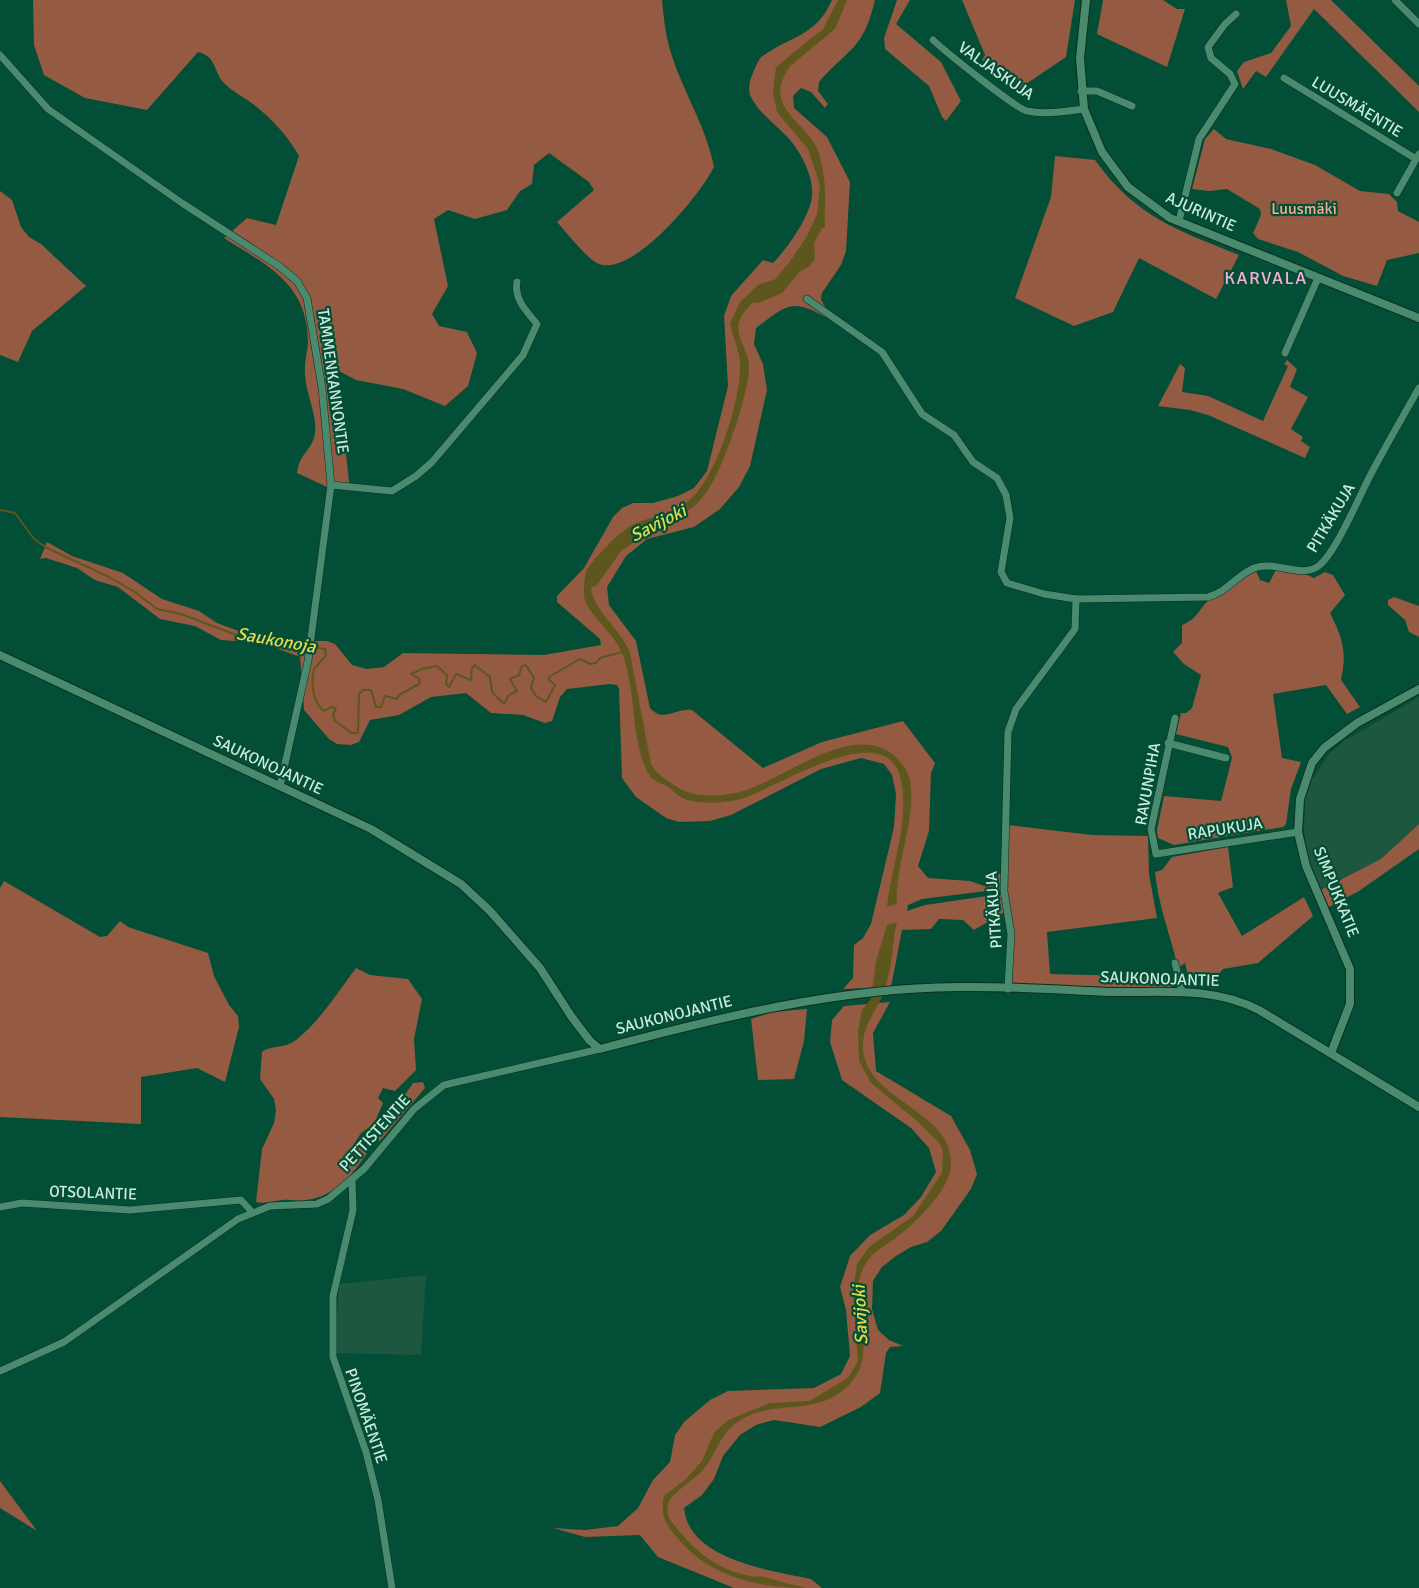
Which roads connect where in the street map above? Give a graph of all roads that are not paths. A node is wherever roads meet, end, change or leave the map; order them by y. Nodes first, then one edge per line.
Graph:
1 (1086, 0) edge
2 (1395, 0) edge
3 (1236, 14) dead end
4 (1419, 24) edge
5 (933, 40) dead end
6 (0, 55) edge
7 (1284, 78) dead end
8 (1081, 91) junction
9 (1132, 106) dead end
10 (1084, 109) junction
11 (1418, 156) edge
12 (1397, 193) dead end
13 (1179, 221) junction
14 (1318, 278) junction
15 (517, 282) dead end
16 (807, 300) dead end
17 (1419, 318) edge
18 (1286, 353) dead end
19 (1419, 388) edge
20 (331, 484) junction
21 (1077, 599) junction
22 (0, 654) edge
23 (1419, 689) edge
24 (1175, 718) dead end
25 (1168, 743) junction
26 (1226, 758) dead end
27 (280, 786) junction
28 (1298, 832) junction
29 (1156, 854) joint
30 (1175, 963) dead end
31 (1008, 989) junction
32 (1182, 992) junction
33 (600, 1049) junction
34 (1331, 1053) junction
35 (1419, 1107) edge
36 (352, 1181) junction
37 (0, 1207) edge
38 (252, 1212) junction
39 (0, 1371) edge
40 (392, 1588) edge

1 - 8 street, AJURINTIE
2 - 4 street
3 - 13 street
5 - 10 street, VALJASKUJA
6 - 20 street, TAMMENKANNONTIE
7 - 11 street, LUUSMÄENTIE
8 - 9 street
8 - 10 street, AJURINTIE
10 - 13 street, AJURINTIE
11 - 12 street, LUUSMÄENTIE
13 - 14 street, AJURINTIE
14 - 17 street, AJURINTIE
14 - 18 street
15 - 20 street
16 - 21 street, PITKÄKUJA
19 - 21 street, PITKÄKUJA
20 - 27 street, TAMMENKANNONTIE
21 - 31 street, PITKÄKUJA
22 - 27 street, SAUKONOJANTIE
23 - 28 street, SIMPUKKATIE
24 - 25 street, RAVUNPIHA
25 - 26 street
25 - 29 street, RAVUNPIHA
27 - 33 street, SAUKONOJANTIE
28 - 29 street, RAPUKUJA
28 - 34 street, SIMPUKKATIE
30 - 32 street
31 - 32 street, SAUKONOJANTIE
31 - 33 street, SAUKONOJANTIE
32 - 34 street, SAUKONOJANTIE
33 - 36 street, PETTISTENTIE
34 - 35 street, SAUKONOJANTIE
36 - 38 street, PETTISTENTIE
36 - 40 street, PINOMÄENTIE
37 - 38 street, OTSOLANTIE
38 - 39 street, PETTISTENTIE

